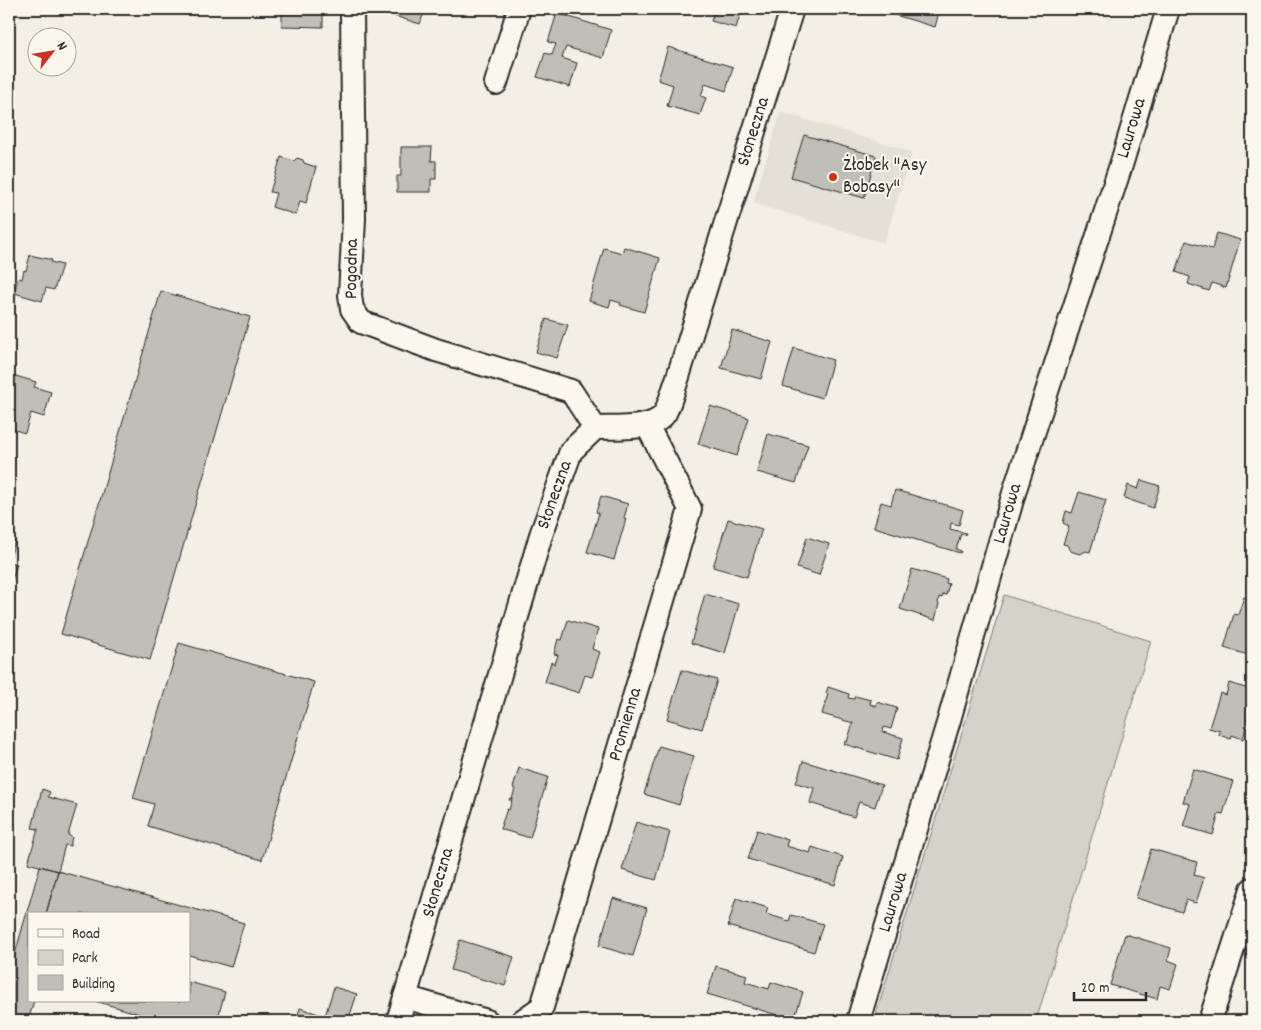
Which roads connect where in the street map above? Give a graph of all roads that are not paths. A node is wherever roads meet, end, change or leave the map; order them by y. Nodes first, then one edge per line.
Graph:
1 (352, 9) edge
2 (519, 9) edge
3 (792, 9) edge
4 (1168, 9) edge
5 (496, 83) dead end
6 (647, 425) junction
7 (595, 428) junction
8 (1252, 889) edge
9 (405, 997) junction
10 (398, 1021) edge
11 (487, 1021) edge
12 (522, 1021) edge
13 (858, 1021) edge
14 (1210, 1021) edge

1 - 7 street, Pogodna
2 - 5 street
3 - 6 street, Słoneczna
4 - 13 street, Laurowa
6 - 7 street
6 - 12 street, Promienna
7 - 9 street, Słoneczna
8 - 14 street
9 - 10 street, Słoneczna
9 - 11 street

